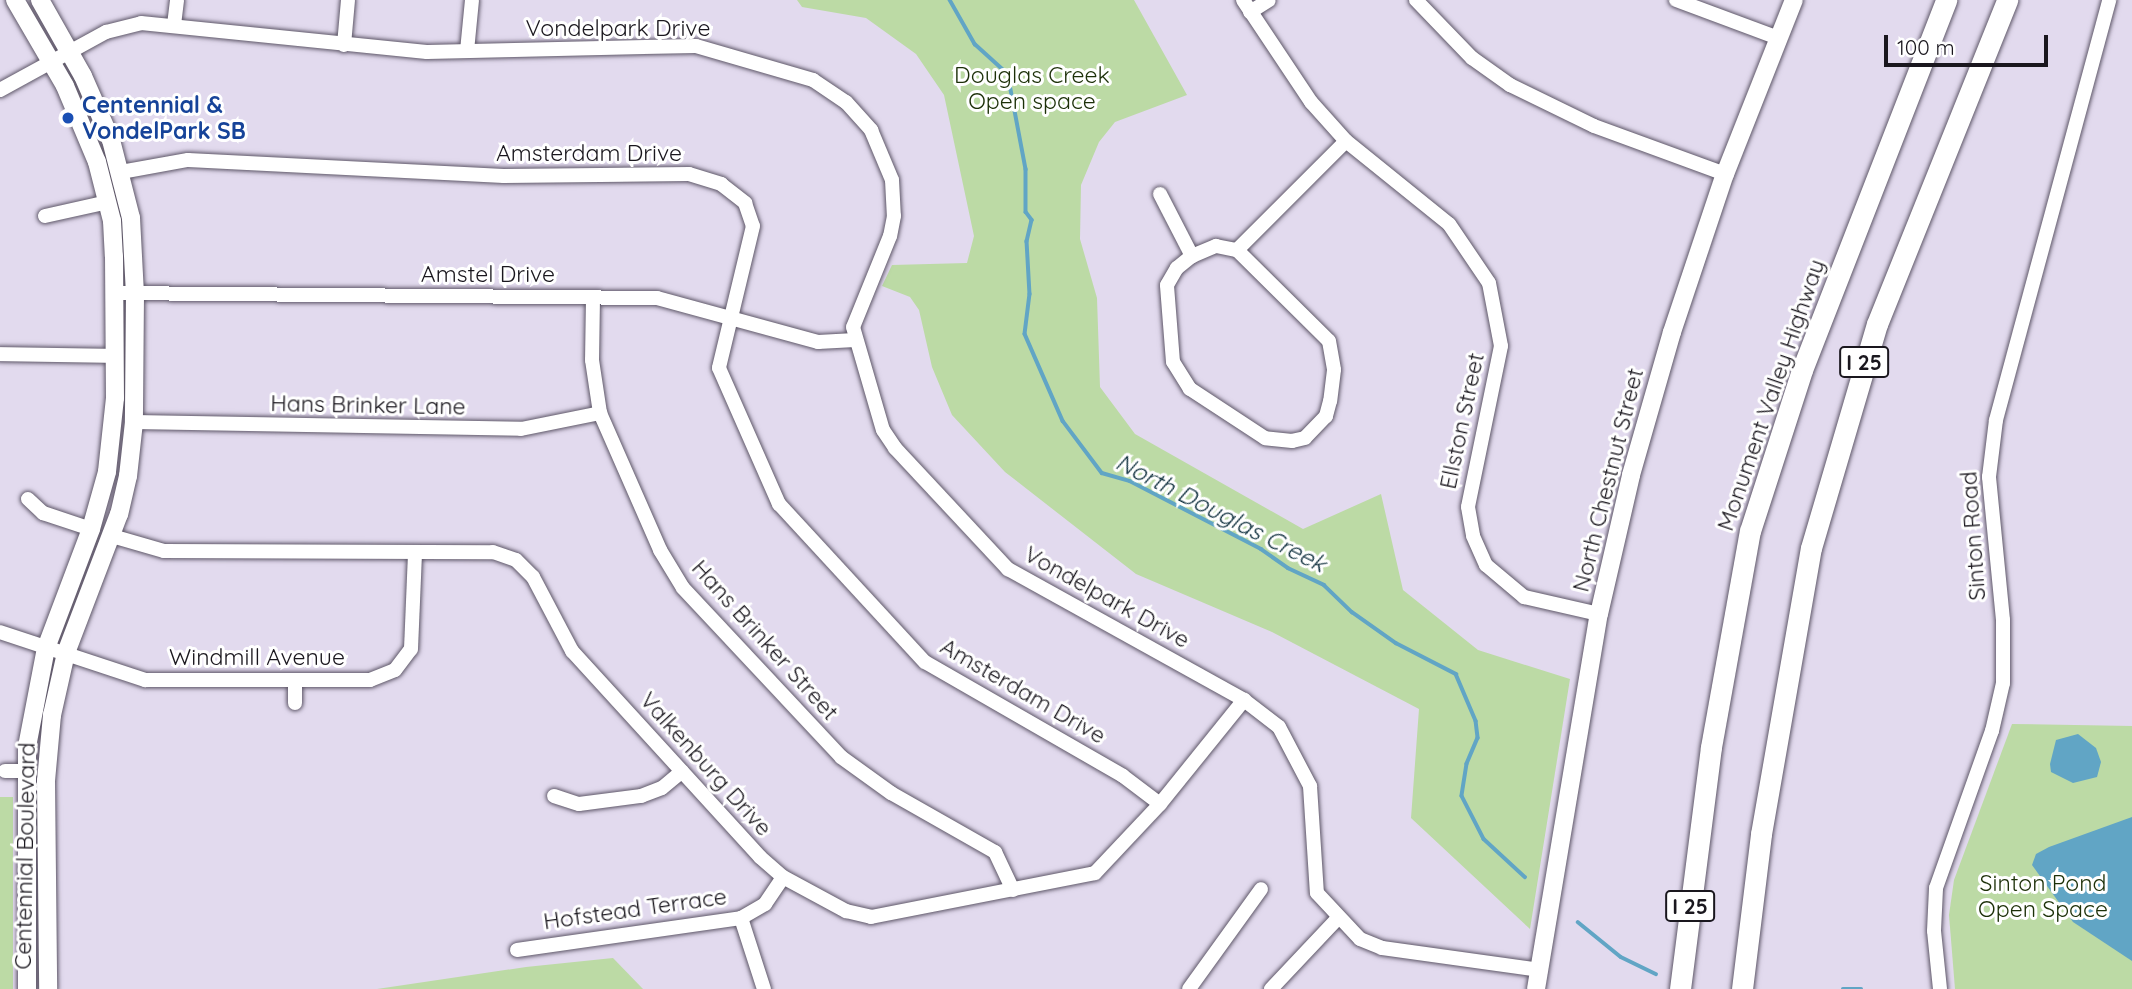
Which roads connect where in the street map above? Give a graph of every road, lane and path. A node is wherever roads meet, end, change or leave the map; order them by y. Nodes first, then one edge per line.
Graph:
1 (15, 0) edge
2 (40, 0) edge
3 (177, 0) edge
4 (348, 0) edge
5 (472, 0) edge
6 (1269, 0) edge
7 (1416, 0) edge
8 (1676, 0) edge
9 (1794, 0) edge
10 (1946, 0) edge
11 (2007, 0) edge
12 (2109, 0) edge
13 (1246, 6) edge
14 (174, 25) junction
15 (1778, 38) junction
16 (344, 45) junction
17 (69, 51) junction
18 (467, 51) junction
19 (52, 62) junction
20 (0, 90) edge
21 (1346, 141) junction
22 (121, 172) junction
23 (1725, 174) junction
24 (1160, 194) dead end
25 (108, 202) junction
26 (45, 216) dead end
27 (1237, 250) junction
28 (1192, 257) junction
29 (114, 293) junction
30 (135, 295) junction
31 (593, 298) junction
32 (730, 315) junction
33 (855, 340) junction
34 (0, 354) edge
35 (114, 356) junction
36 (600, 412) junction
37 (134, 422) junction
38 (28, 499) dead end
39 (91, 529) junction
40 (112, 536) junction
41 (415, 552) junction
42 (1599, 614) junction
43 (0, 632) edge
44 (46, 648) junction
45 (66, 653) junction
46 (295, 680) junction
47 (1244, 700) junction
48 (295, 703) dead end
49 (5, 771) dead end
50 (25, 771) junction
51 (682, 771) junction
52 (554, 796) dead end
53 (1160, 804) junction
54 (783, 877) junction
55 (1261, 889) dead end
56 (1013, 890) junction
57 (741, 918) junction
58 (1338, 918) junction
59 (517, 950) dead end
60 (1540, 970) junction
61 (27, 989) edge
62 (48, 989) edge
63 (764, 989) edge
64 (1189, 989) edge
65 (1271, 989) edge
66 (1536, 989) edge
67 (1680, 989) edge
68 (1742, 989) edge
69 (1940, 989) edge

1 - 19 main road, Centennial Boulevard
2 - 17 main road, Centennial Boulevard
3 - 14 street
4 - 16 street
5 - 18 street
6 - 13 street
7 - 23 street
8 - 15 street
9 - 15 main road, North Chestnut Street
10 - 67 highway, Monument Valley Highway / I 25
11 - 68 highway, I 25
12 - 69 street, Sinton Road
13 - 21 street, Ellston Street
14 - 16 street, Vondelpark Drive
14 - 17 street, Vondelpark Drive
15 - 23 main road, North Chestnut Street
16 - 18 street, Vondelpark Drive
17 - 19 street, Vondelpark Drive
17 - 22 main road, Centennial Boulevard
18 - 33 street, Vondelpark Drive
19 - 20 street, Vondelpark Drive
19 - 25 main road, Centennial Boulevard
21 - 27 street
21 - 42 street, Ellston Street
22 - 30 main road, Centennial Boulevard
22 - 32 street, Amsterdam Drive
23 - 42 main road, North Chestnut Street
24 - 28 street
25 - 26 street
25 - 29 main road, Centennial Boulevard
27 - 28 street
27 - 28 street
29 - 30 street, Amstel Drive
29 - 35 main road, Centennial Boulevard
30 - 31 street, Amstel Drive
30 - 37 main road, Centennial Boulevard
31 - 32 street, Amstel Drive
31 - 36 street, Hans Brinker Street
32 - 33 street, Amstel Drive
32 - 53 street, Amsterdam Drive
33 - 47 street, Vondelpark Drive
34 - 35 street
35 - 39 main road, Centennial Boulevard
36 - 37 street, Hans Brinker Lane
36 - 56 street, Hans Brinker Street
37 - 40 main road, Centennial Boulevard
38 - 39 street
39 - 44 main road, Centennial Boulevard
40 - 41 street, Valkenburg Drive
40 - 45 main road, Centennial Boulevard
41 - 46 street, Windmill Avenue
41 - 51 street, Valkenburg Drive
42 - 60 main road, North Chestnut Street
43 - 44 street, Windmill Avenue
44 - 45 street, Windmill Avenue
44 - 50 main road, Centennial Boulevard
45 - 46 street, Windmill Avenue
45 - 62 main road, Centennial Boulevard
46 - 48 street
47 - 53 street, Valkenburg Drive
47 - 58 street, Vondelpark Drive
49 - 50 street
50 - 61 main road, Centennial Boulevard
51 - 52 street
51 - 54 street, Valkenburg Drive
53 - 56 street, Valkenburg Drive
54 - 56 street, Valkenburg Drive
54 - 57 street, Hofstead Terrace
55 - 64 street
57 - 59 street, Hofstead Terrace
57 - 63 street
58 - 60 street, Vondelpark Drive
58 - 65 street
60 - 66 main road, North Chestnut Street

